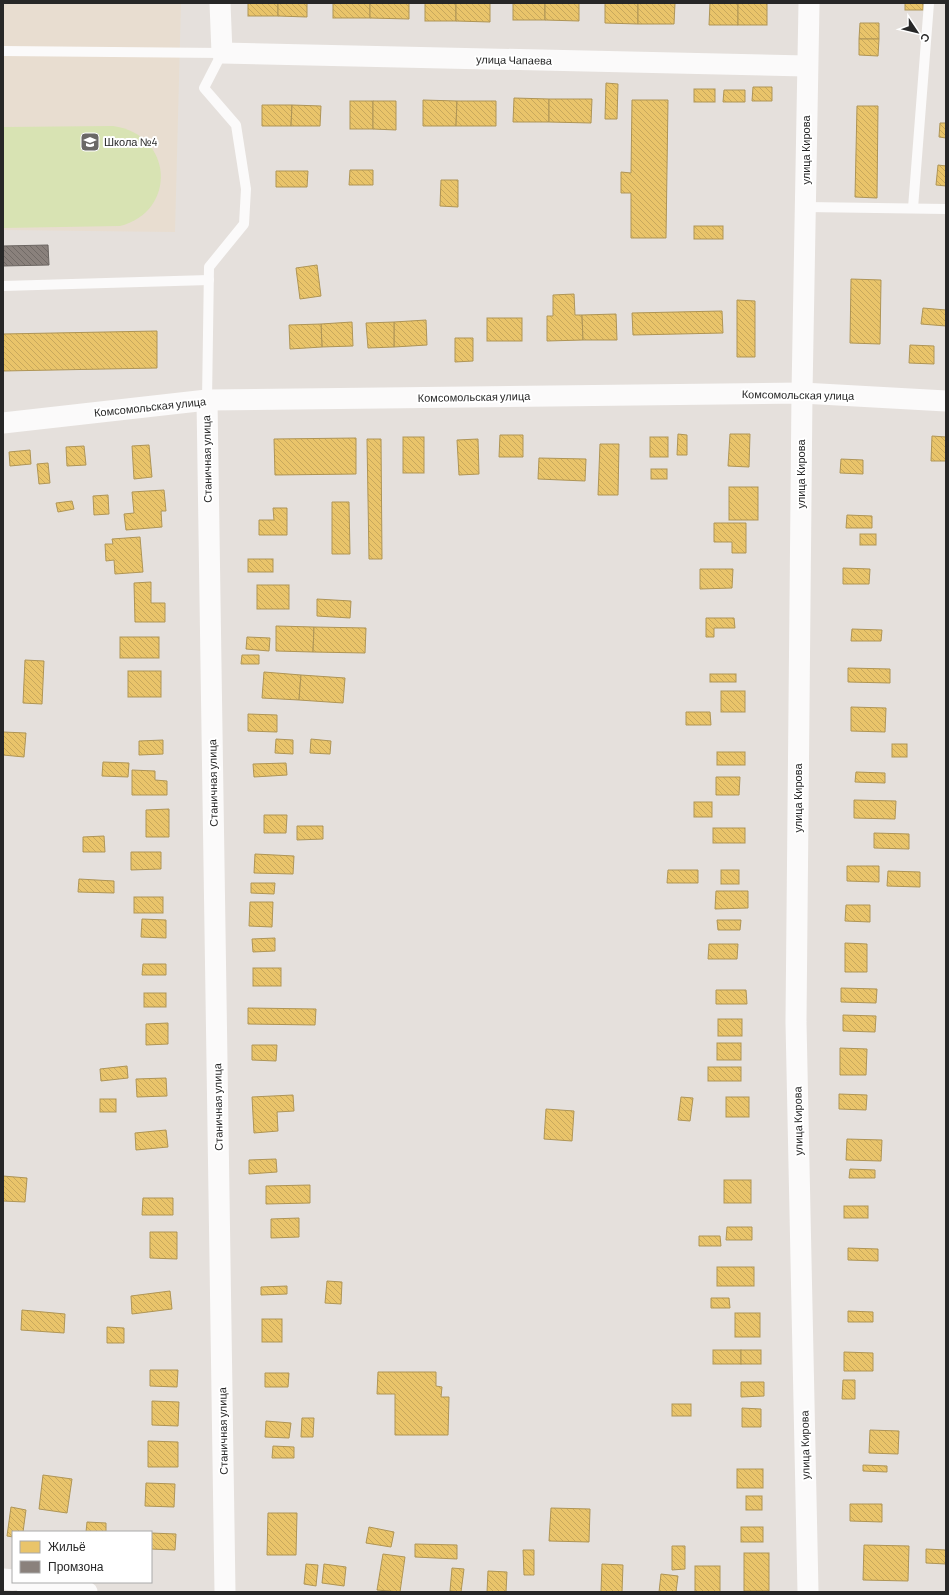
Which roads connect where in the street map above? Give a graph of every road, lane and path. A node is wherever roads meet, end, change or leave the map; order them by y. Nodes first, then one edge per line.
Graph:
1 (220, 3) edge
2 (809, 3) edge
3 (929, 3) edge
4 (3, 51) edge
5 (222, 52) junction
6 (806, 66) junction
7 (806, 207) junction
8 (913, 208) junction
9 (946, 209) edge
10 (209, 280) junction
11 (3, 286) edge
12 (802, 393) junction
13 (206, 400) junction
14 (946, 401) edge
15 (3, 423) edge
16 (29, 1583) edge
17 (87, 1592) edge
18 (225, 1592) edge
19 (808, 1592) edge

1 - 5 street, Станичная улица
2 - 6 street, улица Кирова
3 - 8 lane
4 - 5 lane
5 - 6 street, улица Чапаева
5 - 10 lane, Станичная улица
6 - 7 street, улица Кирова
7 - 8 lane
7 - 12 street, улица Кирова
8 - 9 lane
10 - 11 lane
10 - 13 lane, Станичная улица
12 - 13 street, Комсомольская улица
12 - 14 street, Комсомольская улица
12 - 19 street, улица Кирова
13 - 15 street, Комсомольская улица
13 - 18 street, Станичная улица
16 - 17 street

